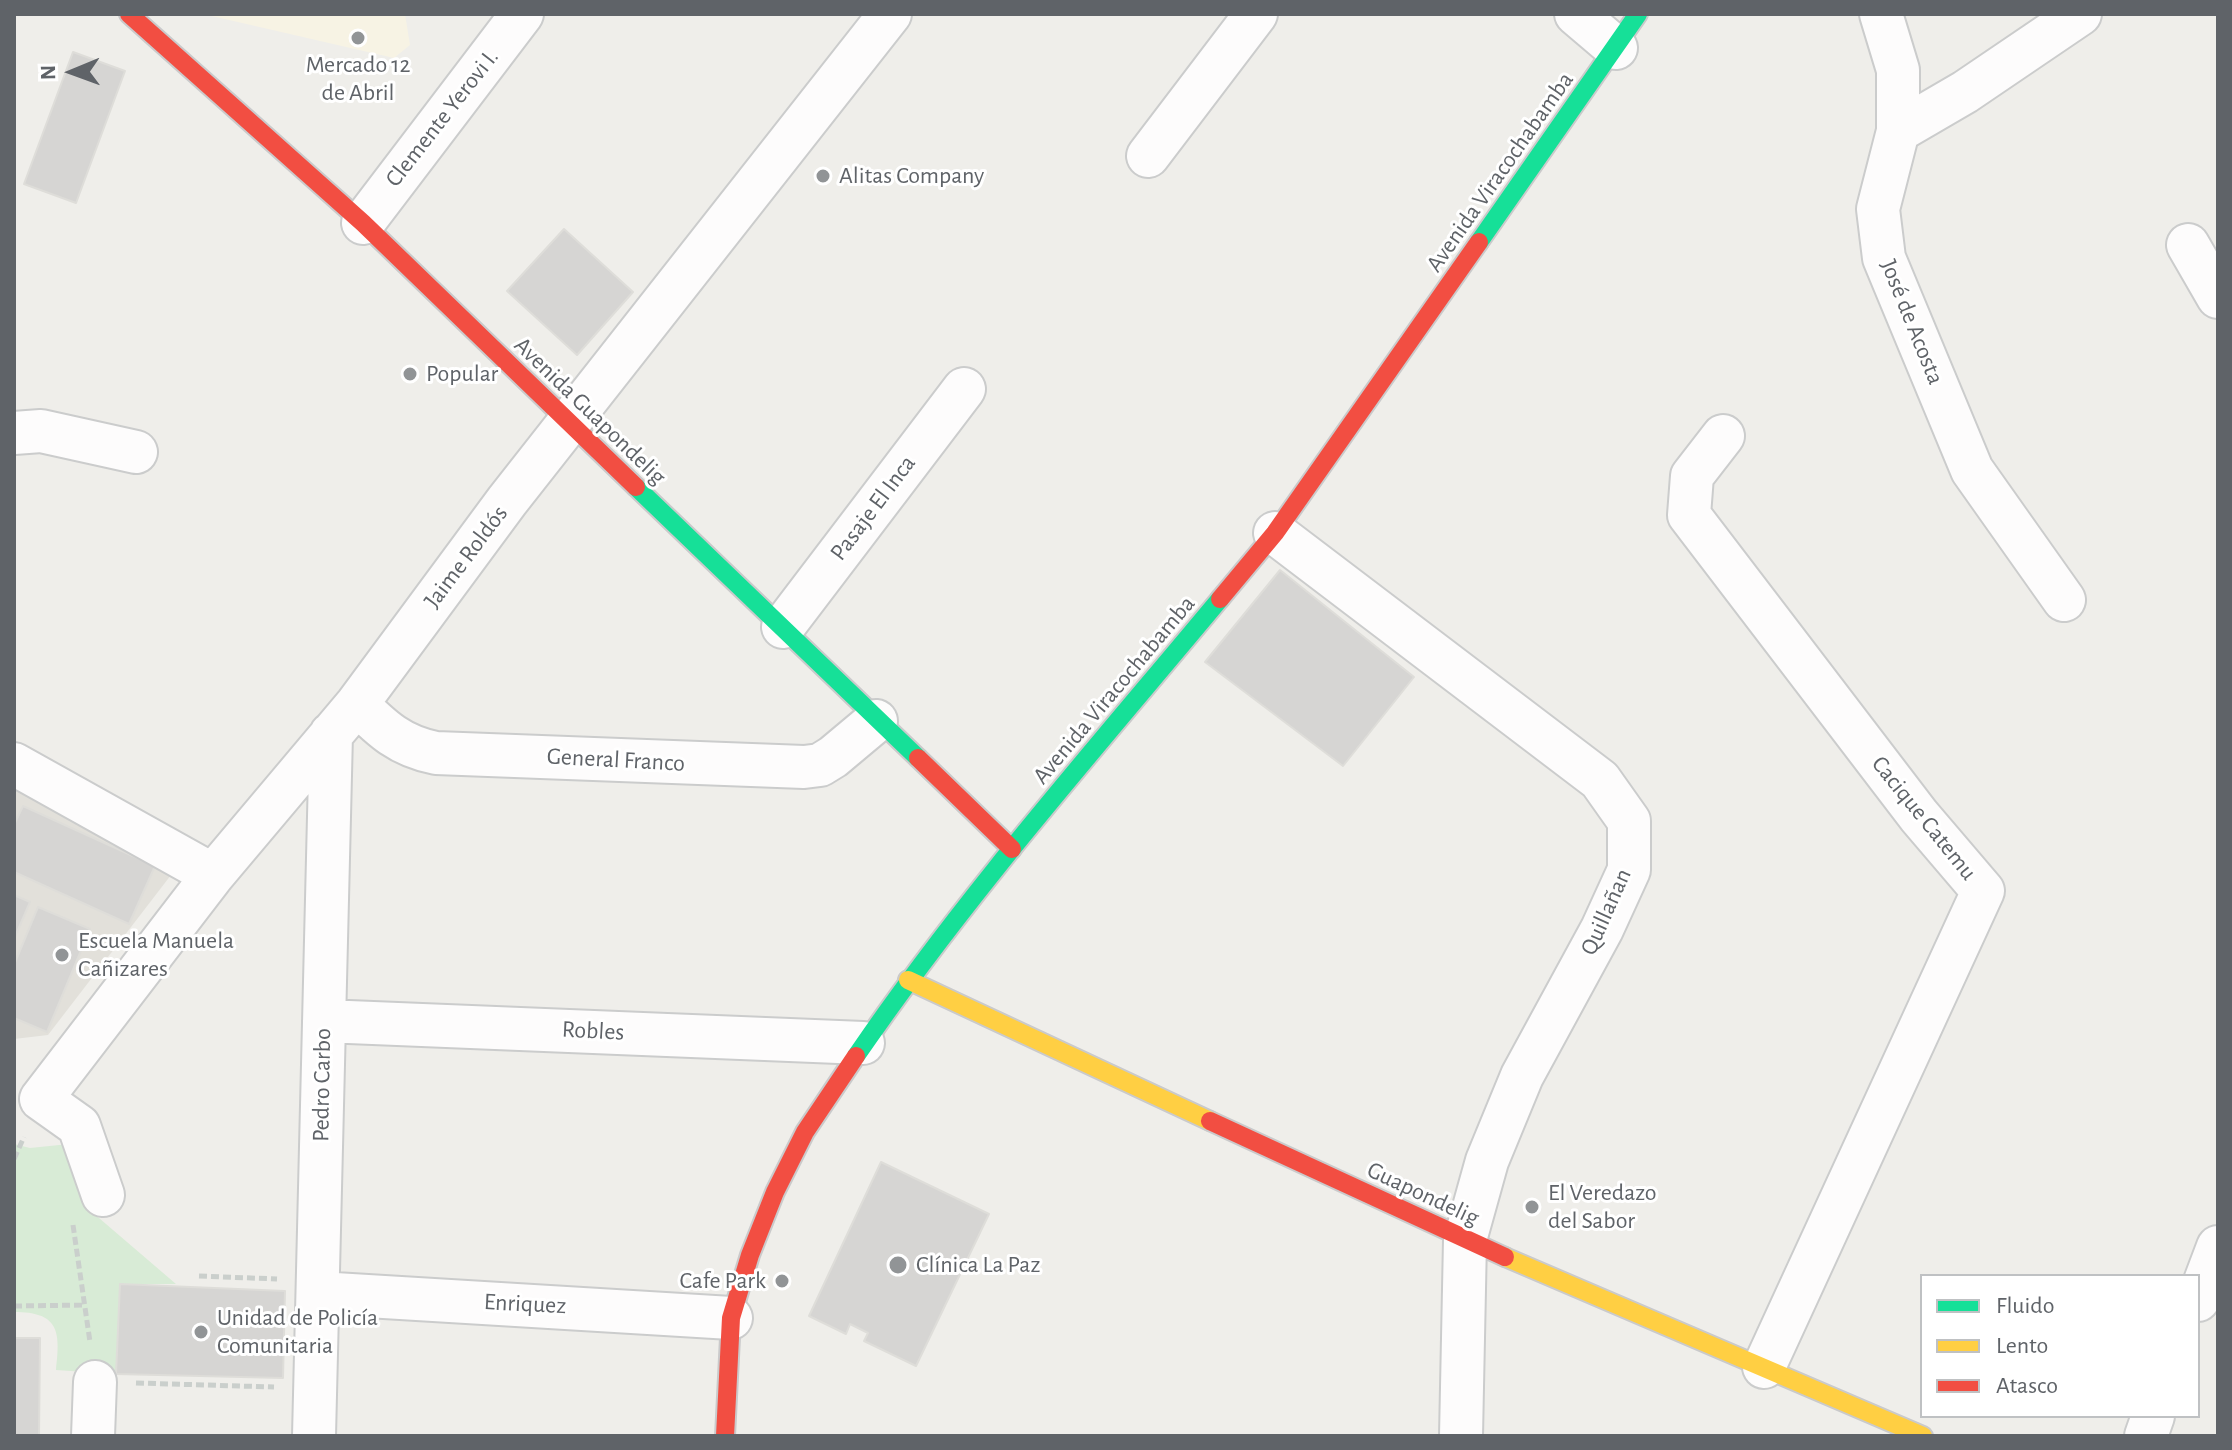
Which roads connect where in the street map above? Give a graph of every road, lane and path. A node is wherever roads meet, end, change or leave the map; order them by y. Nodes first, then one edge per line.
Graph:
1 (129, 14) edge
2 (522, 14) edge
3 (890, 14) edge
4 (1256, 14) edge
5 (1576, 14) edge
6 (1881, 14) edge
7 (2080, 14) edge
8 (1627, 31) edge
9 (1898, 131) junction
10 (1148, 156) dead end
11 (363, 223) junction
12 (2188, 245) dead end
13 (2218, 297) edge
14 (964, 389) dead end
15 (568, 424) junction
16 (14, 433) edge
17 (1723, 436) dead end
18 (136, 452) dead end
19 (1275, 533) junction
20 (2064, 600) dead end
21 (783, 627) junction
22 (344, 719) junction
23 (876, 721) junction
24 (14, 764) edge
25 (1012, 849) junction
26 (213, 875) junction
27 (908, 980) junction
28 (324, 1021) junction
29 (863, 1043) junction
30 (103, 1195) dead end
31 (1465, 1240) junction
32 (2218, 1247) edge
33 (199, 1276) dead end
34 (318, 1286) junction
35 (2200, 1295) edge
36 (86, 1305) dead end
37 (14, 1306) edge
38 (731, 1318) junction
39 (1764, 1367) junction
40 (95, 1382) joint
41 (285, 1387) dead end
42 (93, 1436) edge
43 (314, 1436) edge
44 (725, 1436) edge
45 (1461, 1436) edge
46 (1923, 1436) edge

1 - 11 street, Avenida Guapondelig
2 - 11 street, Clemente Yerovi I.
3 - 15 street, Jaime Roldós
4 - 10 street
5 - 8 street
6 - 9 street, José de Acosta
7 - 9 street
8 - 19 street, Avenida Viracochabamba
9 - 20 street, José de Acosta
11 - 15 street, Avenida Guapondelig
12 - 13 street
14 - 21 street, Pasaje El Inca
15 - 21 street, Avenida Guapondelig
15 - 22 street, Jaime Roldós
16 - 18 street
17 - 39 street, Cacique Catemu
19 - 25 street, Avenida Viracochabamba
19 - 31 street, Quillañan
21 - 23 street, Avenida Guapondelig
22 - 23 street, General Franco
22 - 26 street, Jaime Roldós
22 - 28 street, Pedro Carbo
23 - 25 street, Avenida Guapondelig
24 - 26 street
25 - 27 street, Avenida Viracochabamba
26 - 30 street, Jaime Roldós
27 - 29 street, Avenida Viracochabamba
27 - 31 street, Guapondelig
28 - 29 street, Robles
28 - 34 street, Pedro Carbo
29 - 38 street, Avenida Viracochabamba
31 - 39 street, Guapondelig
31 - 45 street, Quillañan
32 - 35 street
33 - 34 path
34 - 38 street, Enriquez
34 - 43 street, Pedro Carbo
36 - 37 path
38 - 44 street, Avenida Viracochabamba
39 - 46 street, Guapondelig
40 - 41 path
40 - 42 street

